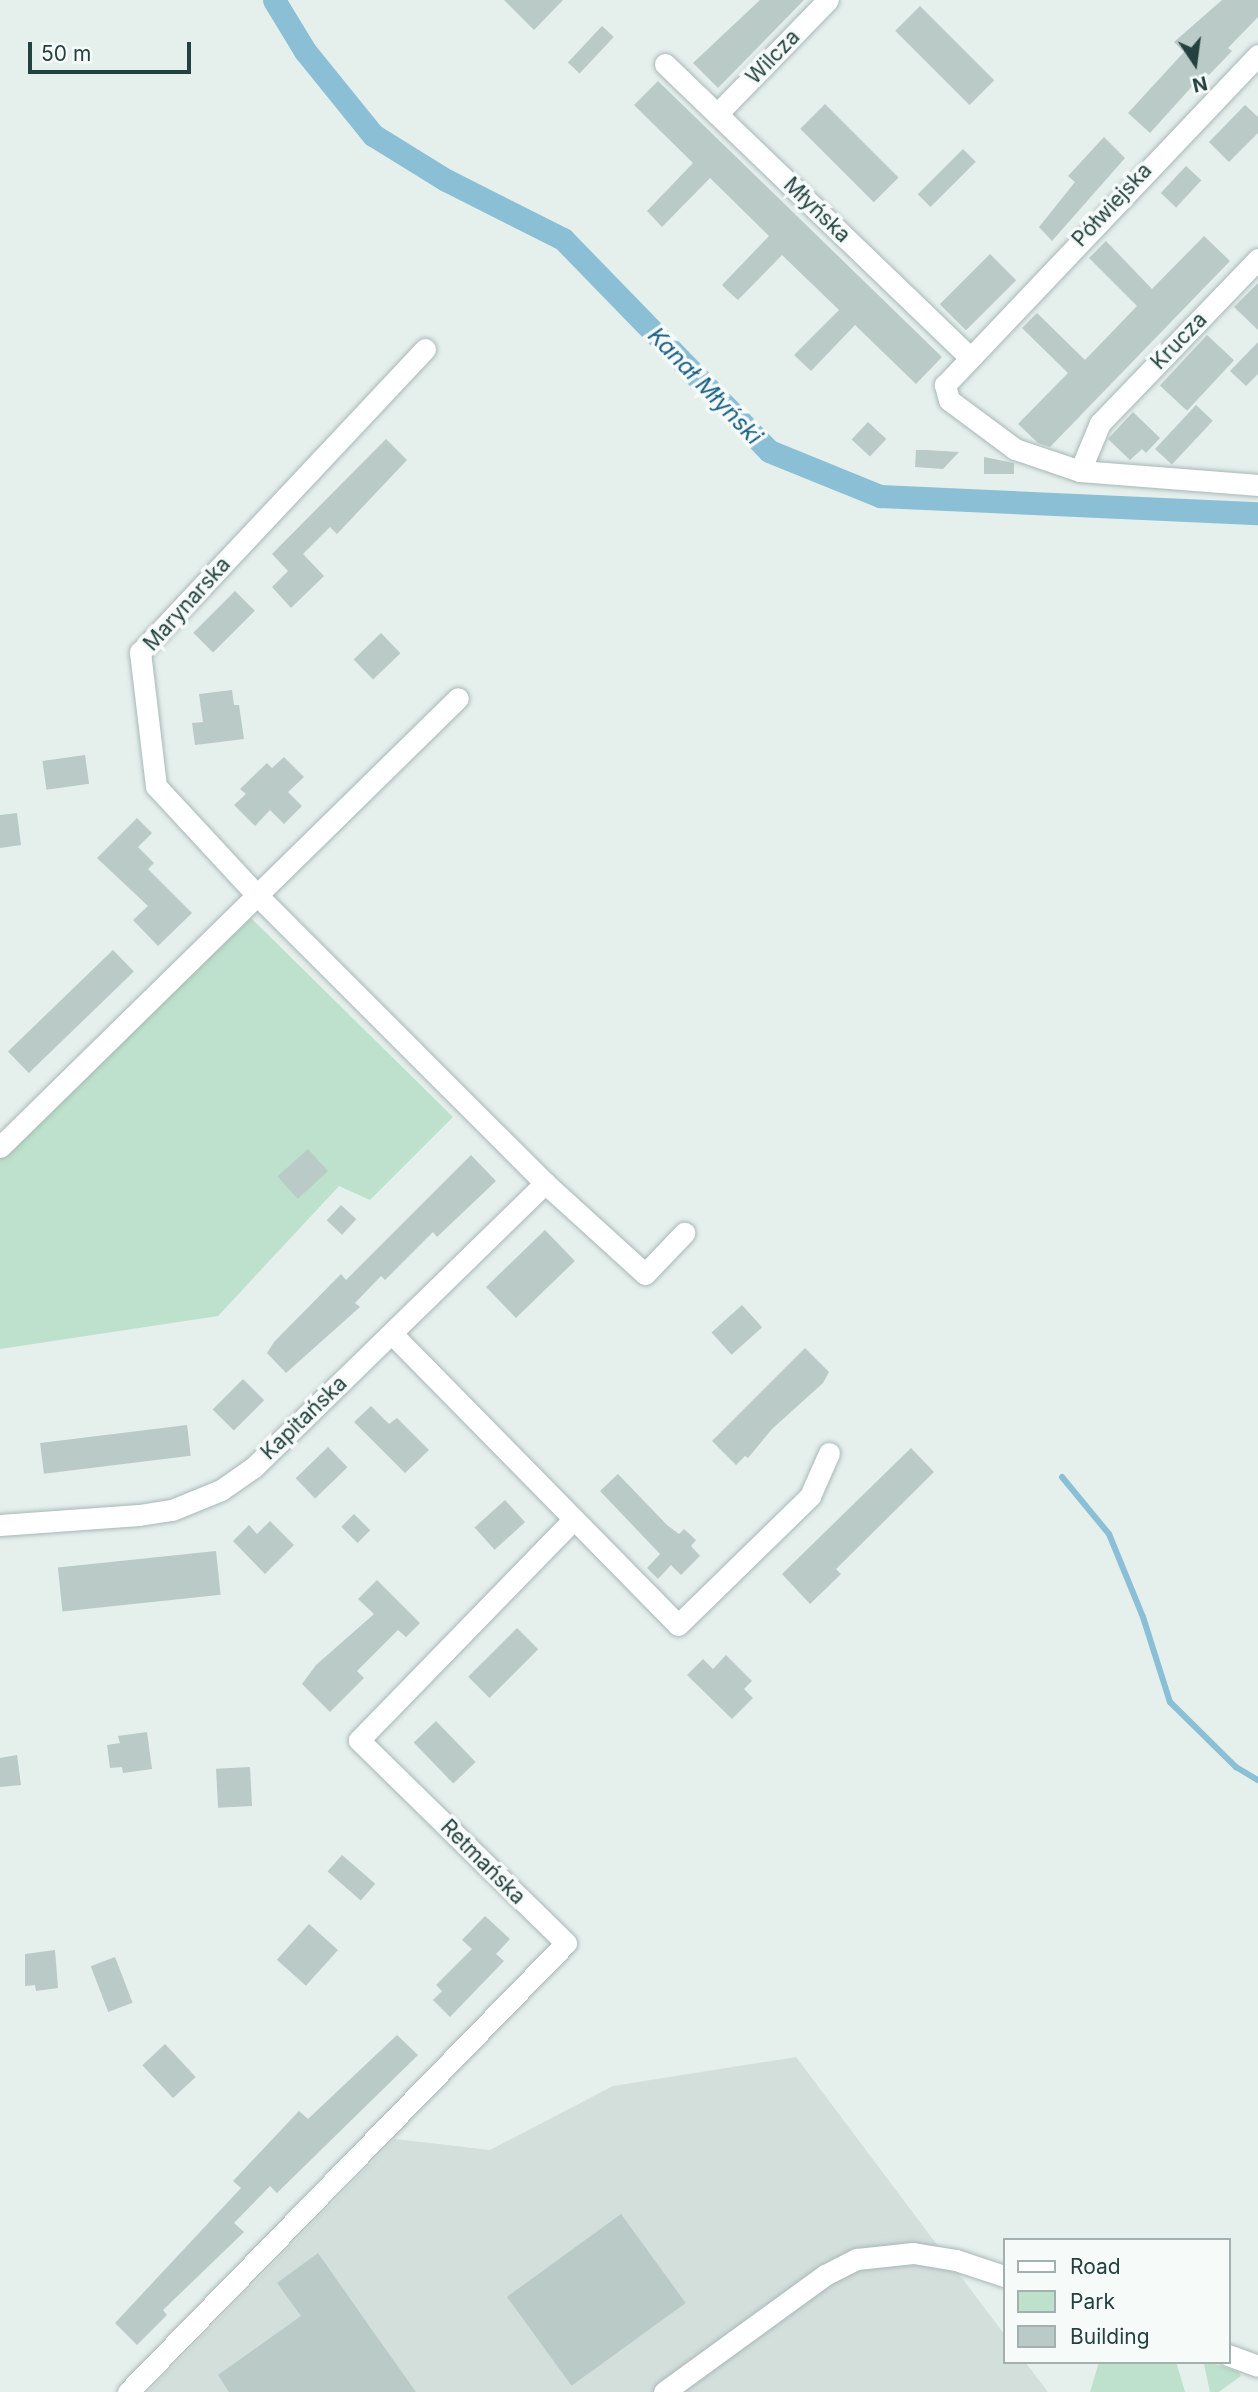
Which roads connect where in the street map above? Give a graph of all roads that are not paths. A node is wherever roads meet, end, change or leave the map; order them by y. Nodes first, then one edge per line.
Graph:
1 (828, 0) edge
2 (1258, 55) edge
3 (665, 64) dead end
4 (717, 114) junction
5 (1258, 259) edge
6 (425, 349) dead end
7 (969, 357) junction
8 (1080, 471) junction
9 (1258, 485) edge
10 (458, 698) dead end
11 (257, 895) junction
12 (0, 1147) edge
13 (545, 1184) junction
14 (684, 1233) dead end
15 (392, 1334) junction
16 (830, 1453) dead end
17 (574, 1519) junction
18 (0, 1525) edge
19 (1002, 2275) edge
20 (1230, 2356) edge
21 (1258, 2366) edge
22 (128, 2392) edge
23 (664, 2392) edge

1 - 4 street, Wilcza
2 - 7 street, Półwiejska
3 - 4 street, Młyńska
4 - 7 street, Młyńska
5 - 8 street, Krucza
6 - 11 street, Marynarska
7 - 8 street, Półwiejska
8 - 9 street
10 - 11 street
11 - 12 street
11 - 13 street
13 - 14 street
13 - 15 street, Kapitańska
15 - 17 street
15 - 18 street, Kapitańska
16 - 17 street
17 - 22 street, Retmańska
19 - 23 street
20 - 21 street

